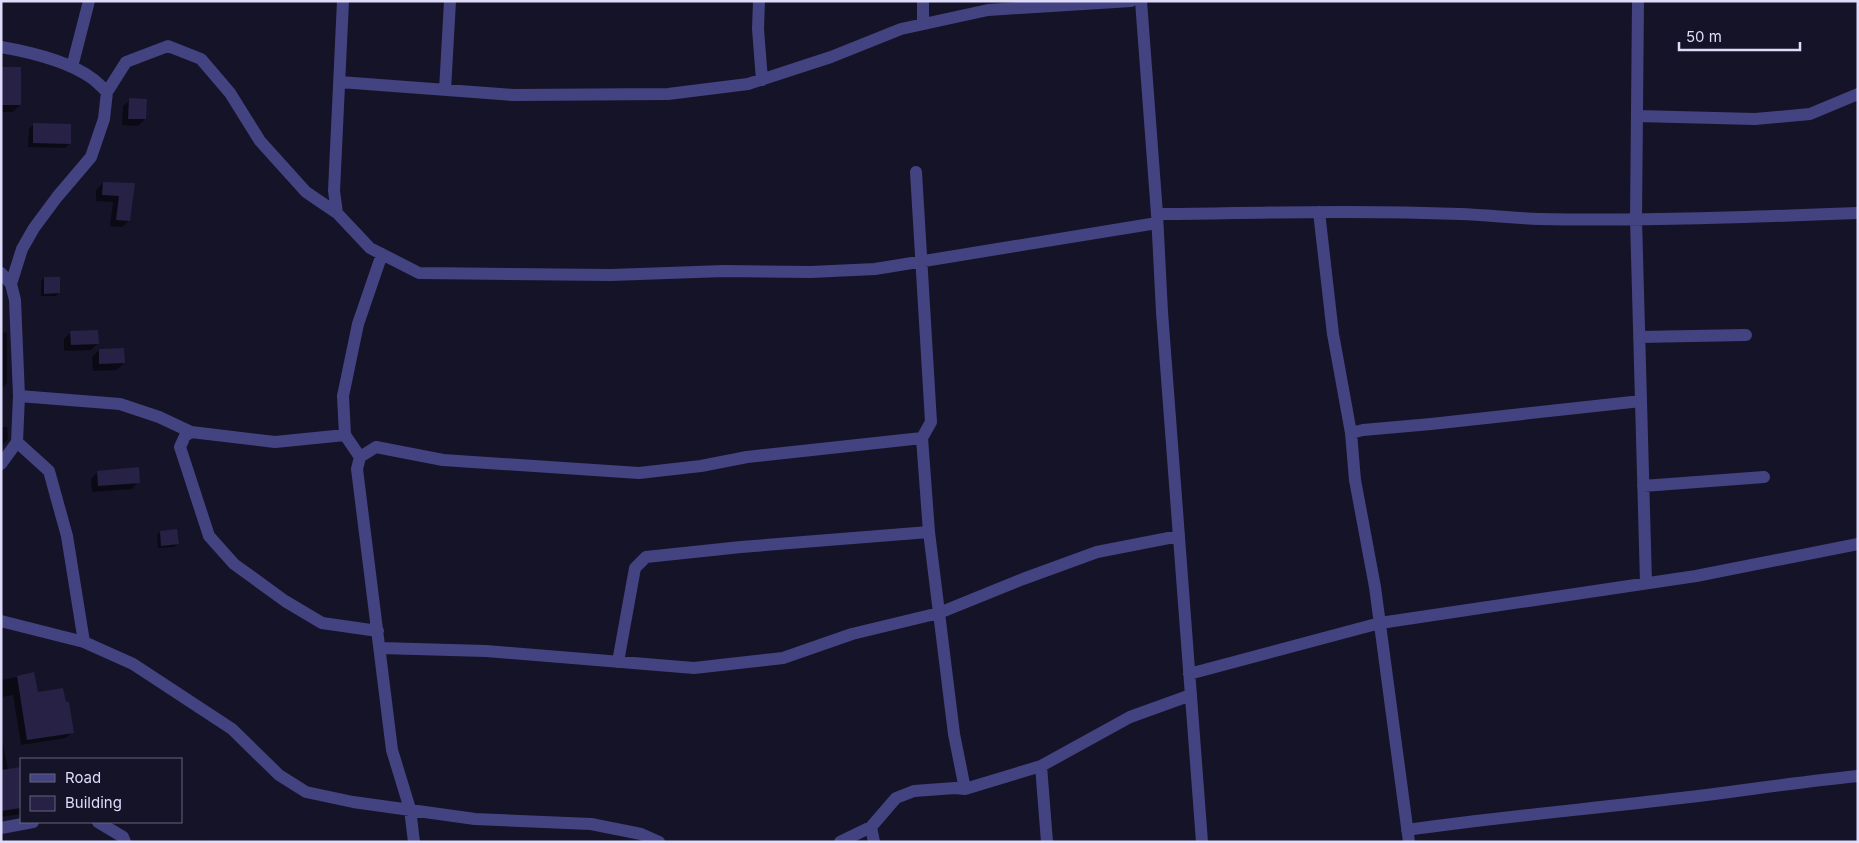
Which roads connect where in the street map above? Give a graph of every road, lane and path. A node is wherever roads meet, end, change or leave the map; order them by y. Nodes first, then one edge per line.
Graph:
1 (89, 1) edge
2 (343, 1) edge
3 (450, 1) edge
4 (759, 1) edge
5 (923, 1) edge
6 (1131, 1) edge
7 (1141, 1) edge
8 (1638, 1) edge
9 (923, 23) junction
10 (1, 47) edge
11 (72, 67) junction
12 (762, 80) junction
13 (340, 82) junction
14 (445, 90) junction
15 (107, 92) junction
16 (1858, 94) edge
17 (1636, 116) junction
18 (916, 172) dead end
19 (1319, 212) junction
20 (337, 213) junction
21 (1858, 213) edge
22 (1157, 218) junction
23 (1636, 219) junction
24 (382, 254) junction
25 (921, 262) junction
26 (1, 274) edge
27 (11, 284) junction
28 (1746, 335) dead end
29 (1639, 337) junction
30 (19, 396) junction
31 (1641, 401) junction
32 (191, 432) junction
33 (1350, 433) junction
34 (345, 435) junction
35 (922, 438) junction
36 (17, 442) junction
37 (360, 457) junction
38 (1, 464) edge
39 (1764, 477) dead end
40 (1644, 486) junction
41 (929, 532) junction
42 (1179, 536) junction
43 (1858, 544) edge
44 (1646, 583) junction
45 (940, 613) junction
46 (1, 620) edge
47 (1380, 623) junction
48 (378, 631) junction
49 (84, 642) junction
50 (380, 648) junction
51 (618, 662) junction
52 (1189, 674) junction
53 (1191, 695) junction
54 (1041, 766) junction
55 (1858, 776) edge
56 (965, 789) junction
57 (410, 809) junction
58 (28, 823) edge
59 (100, 823) edge
60 (872, 827) junction
61 (1, 828) edge
62 (1408, 836) edge
63 (125, 842) edge
64 (414, 842) edge
65 (659, 842) edge
66 (840, 842) edge
67 (874, 842) edge
68 (1047, 842) edge
69 (1202, 842) edge

1 - 11 street
2 - 13 street
3 - 14 street
4 - 12 street
5 - 9 street
6 - 9 street
7 - 22 street
8 - 17 street
9 - 12 street
10 - 11 street
11 - 15 street
12 - 14 street
13 - 14 street
13 - 20 street
15 - 20 street
15 - 27 street
16 - 17 street
17 - 23 street
18 - 25 street
19 - 22 street
19 - 23 street
19 - 33 street
20 - 24 street
21 - 23 street
22 - 25 street
22 - 42 street
23 - 29 street
24 - 25 street
24 - 34 street
25 - 35 street
26 - 27 street
27 - 30 street
28 - 29 street
29 - 31 street
30 - 32 street
30 - 36 street
31 - 33 street
31 - 40 street
32 - 34 street
32 - 48 street
33 - 47 street
34 - 37 street
35 - 37 street
35 - 41 street
36 - 38 street
36 - 49 street
37 - 48 street
39 - 40 street
40 - 44 street
41 - 45 street
41 - 51 street
42 - 45 street
42 - 52 street
43 - 44 street
44 - 47 street
45 - 51 street
45 - 56 street
46 - 49 street
47 - 52 street
47 - 62 street
48 - 50 street
49 - 57 street
50 - 51 street
50 - 57 street
52 - 53 street
53 - 54 street
53 - 69 street
54 - 56 street
54 - 68 street
55 - 62 street
56 - 60 street
57 - 64 street
57 - 65 street
58 - 61 street
59 - 63 street
60 - 66 street
60 - 67 street

